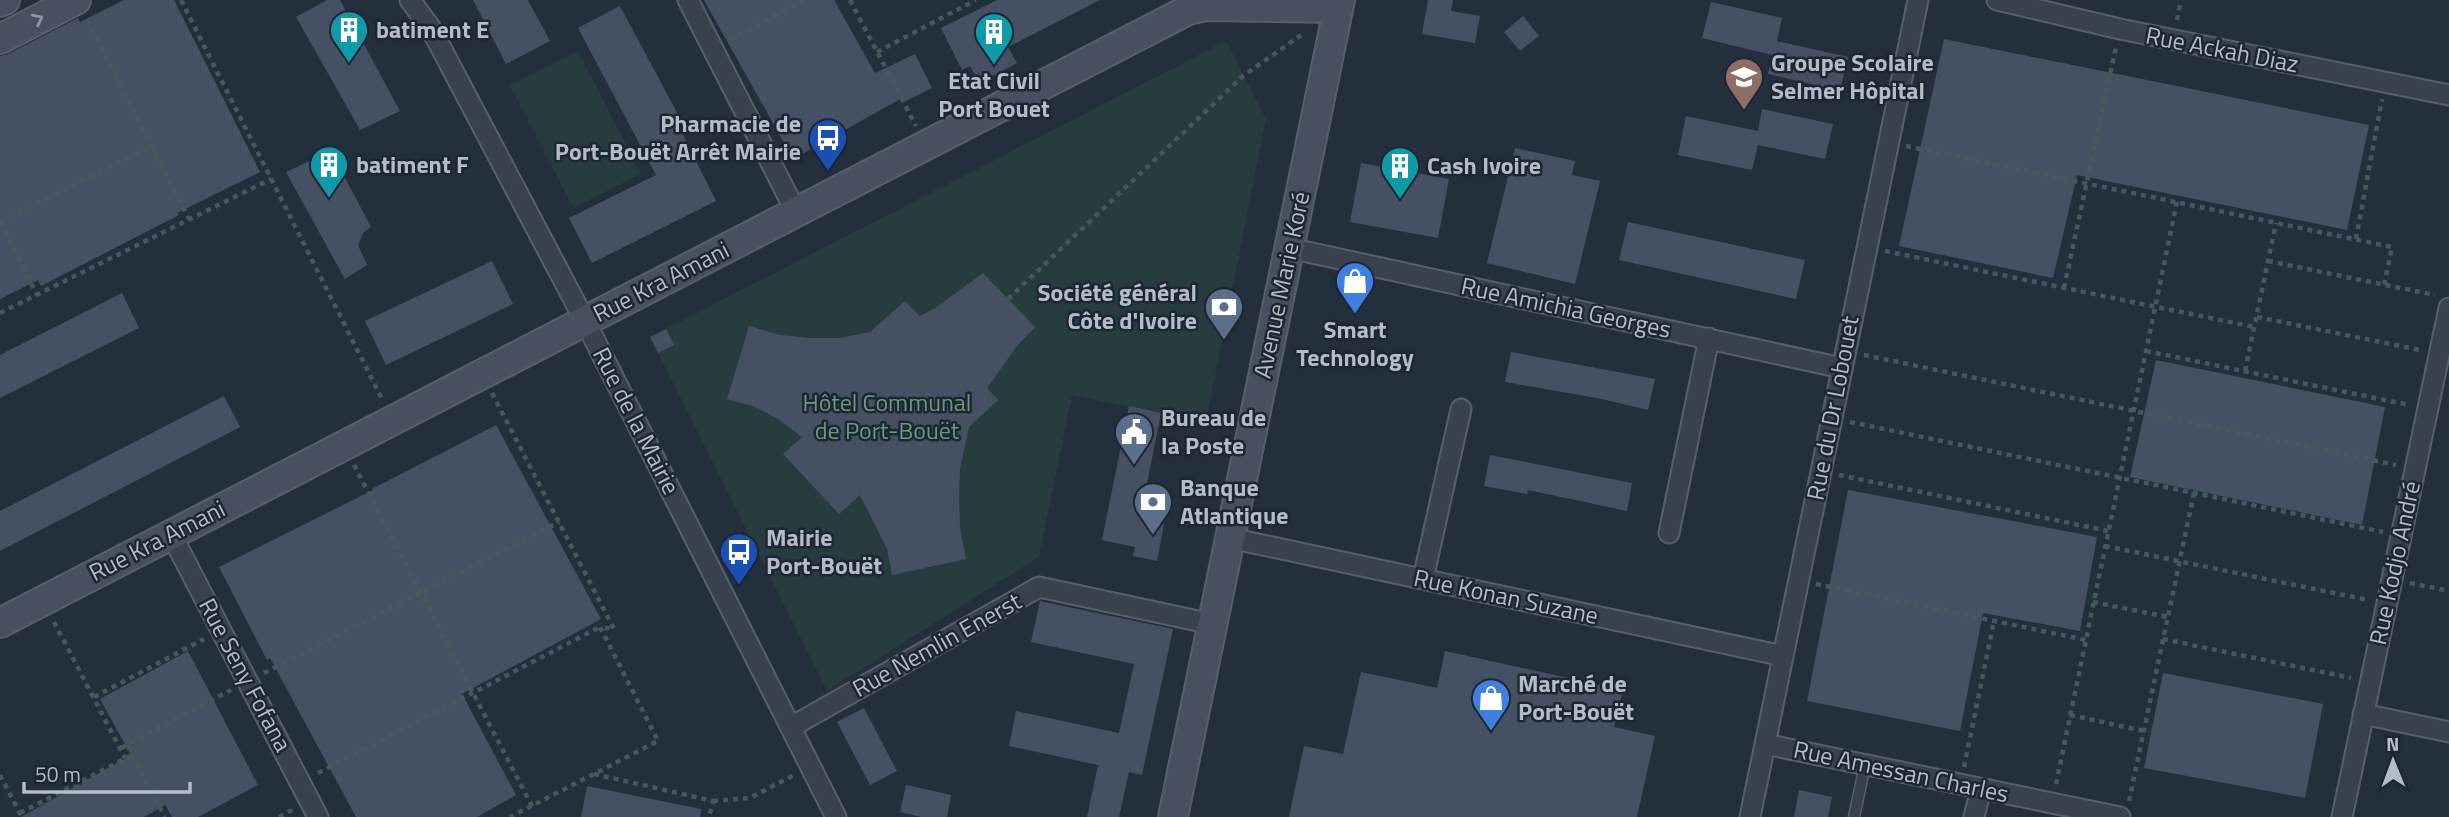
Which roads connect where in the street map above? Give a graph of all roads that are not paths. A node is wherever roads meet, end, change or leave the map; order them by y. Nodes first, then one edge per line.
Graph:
1 (5, 0) edge
2 (410, 0) edge
3 (422, 0) edge
4 (688, 0) edge
5 (1917, 0) edge
6 (1997, 0) edge
7 (0, 2) edge
8 (1339, 4) edge
9 (1185, 5) edge
10 (80, 6) edge
11 (430, 27) junction
12 (0, 38) edge
13 (2449, 95) edge
14 (796, 212) junction
15 (1289, 248) junction
16 (2442, 302) edge
17 (585, 321) junction
18 (1709, 338) junction
19 (1844, 359) junction
20 (1461, 409) dead end
21 (1669, 533) dead end
22 (172, 534) junction
23 (1230, 538) junction
24 (1423, 579) junction
25 (0, 623) edge
26 (1212, 624) junction
27 (1783, 656) junction
28 (2363, 714) junction
29 (791, 727) junction
30 (2449, 732) edge
31 (1765, 744) junction
32 (1865, 765) junction
33 (1981, 789) junction
34 (2124, 811) edge
35 (318, 817) edge
36 (836, 817) edge
37 (1173, 817) edge
38 (1750, 817) edge
39 (1854, 817) edge
40 (1974, 817) edge
41 (2342, 817) edge

1 - 7 street
2 - 11 street, Rue de la Mairie
3 - 11 street, Rue de la Mairie
4 - 14 street
5 - 19 street, Rue du Dr Lobouet
6 - 13 street, Rue Ackah Diaz
8 - 9 street, Rue Kra Amani
8 - 15 street, Avenue Marie Koré
9 - 14 street, Rue Kra Amani
12 -> 10 street
11 - 17 street, Rue de la Mairie
14 - 17 street, Rue Kra Amani
15 - 18 street, Rue Amichia Georges
15 - 23 street, Avenue Marie Koré
16 - 28 street, Rue Kodjo André
17 - 22 street, Rue Kra Amani
17 - 29 street, Rue de la Mairie
18 - 19 street, Rue Amichia Georges
18 - 21 street
19 - 27 street, Rue du Dr Lobouet
20 - 24 street
22 - 25 street, Rue Kra Amani
22 - 35 street, Rue Seny Fofana
23 - 24 street, Rue Konan Suzane
23 - 26 street, Avenue Marie Koré
24 - 27 street, Rue Konan Suzane
26 - 29 street, Rue Nemlin Enerst
26 - 37 street, Avenue Marie Koré
27 - 31 street, Rue du Dr Lobouet
28 - 30 street
28 - 41 street, Rue Kodjo André
29 - 36 street, Rue de la Mairie
31 - 32 street, Rue Amessan Charles
31 - 38 street, Rue du Dr Lobouet
32 - 33 street, Rue Amessan Charles
32 - 39 lane
33 - 34 street, Rue Amessan Charles
33 - 40 street

